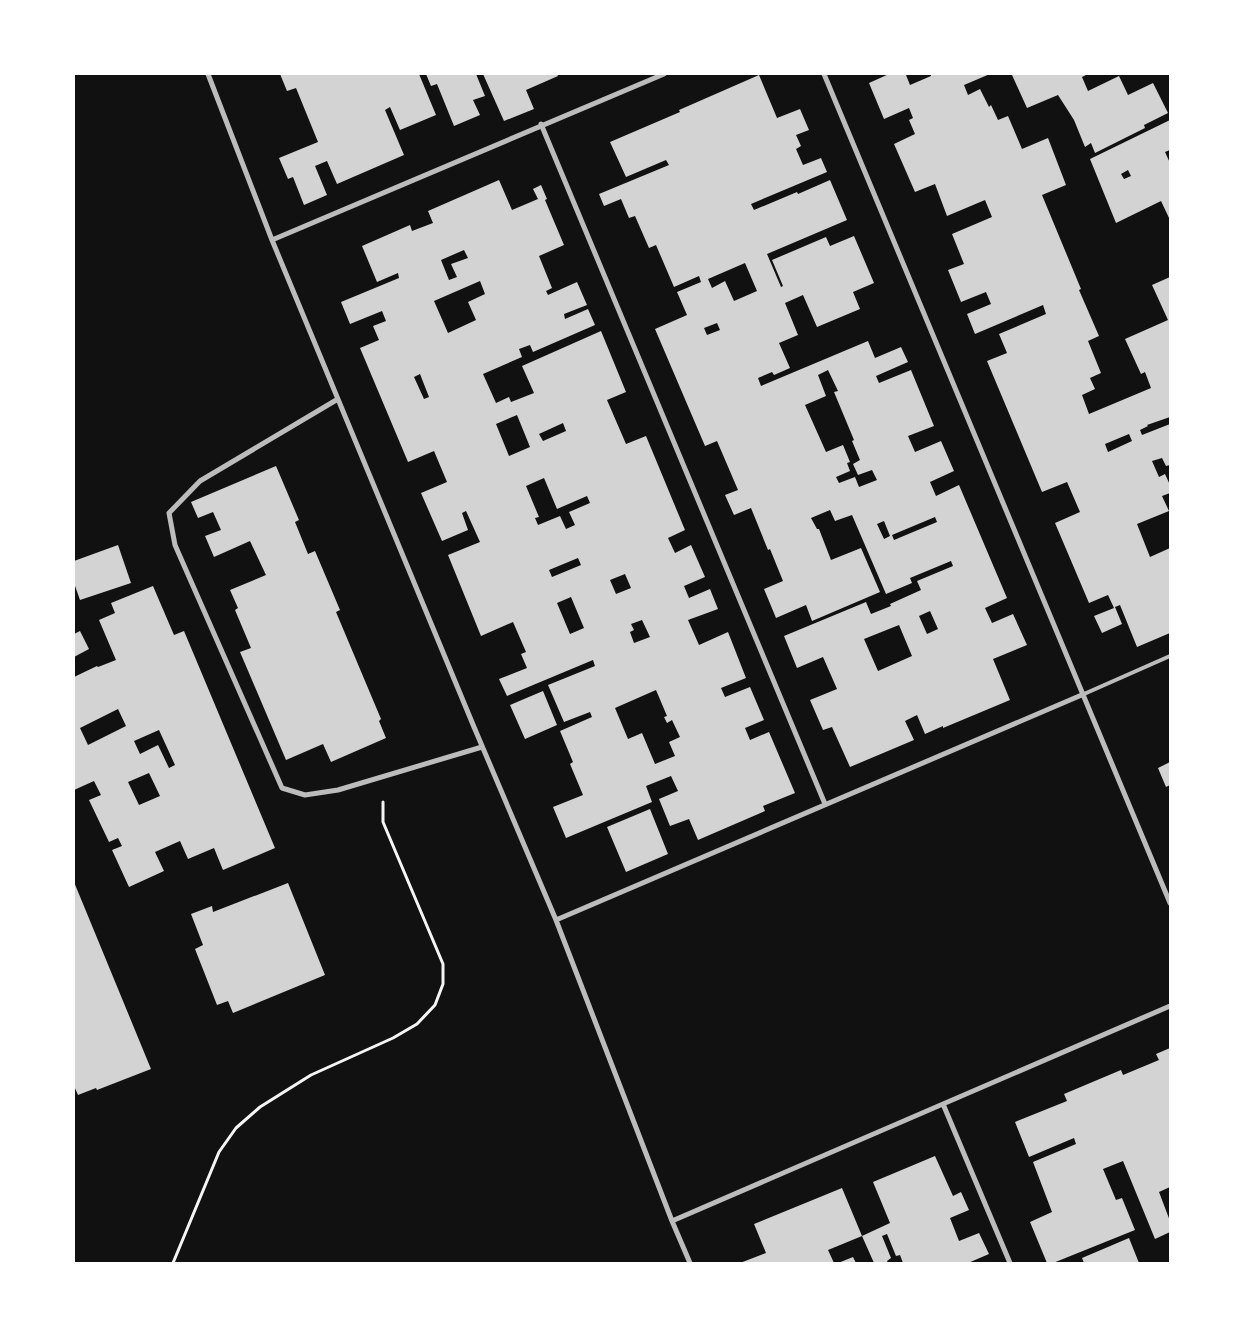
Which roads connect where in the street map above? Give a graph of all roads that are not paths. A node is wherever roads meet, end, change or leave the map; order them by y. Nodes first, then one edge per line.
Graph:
1 (208, 74) edge
2 (664, 74) edge
3 (824, 74) edge
4 (541, 124) junction
5 (272, 240) junction
6 (338, 399) junction
7 (1170, 656) edge
8 (1084, 694) junction
9 (482, 747) junction
10 (826, 804) junction
11 (1170, 903) edge
12 (556, 920) junction
13 (1170, 1006) edge
14 (943, 1104) junction
15 (672, 1221) junction
16 (690, 1263) edge
17 (1010, 1263) edge

1 - 5 street
2 - 4 street
3 - 8 street
4 - 5 street
4 - 10 street
5 - 6 street
6 - 9 street
6 - 9 street
7 - 8 lane
8 - 10 street
8 - 11 street
9 - 12 street
10 - 12 street
12 - 15 street
13 - 14 street
14 - 15 street
14 - 17 street
15 - 16 street

